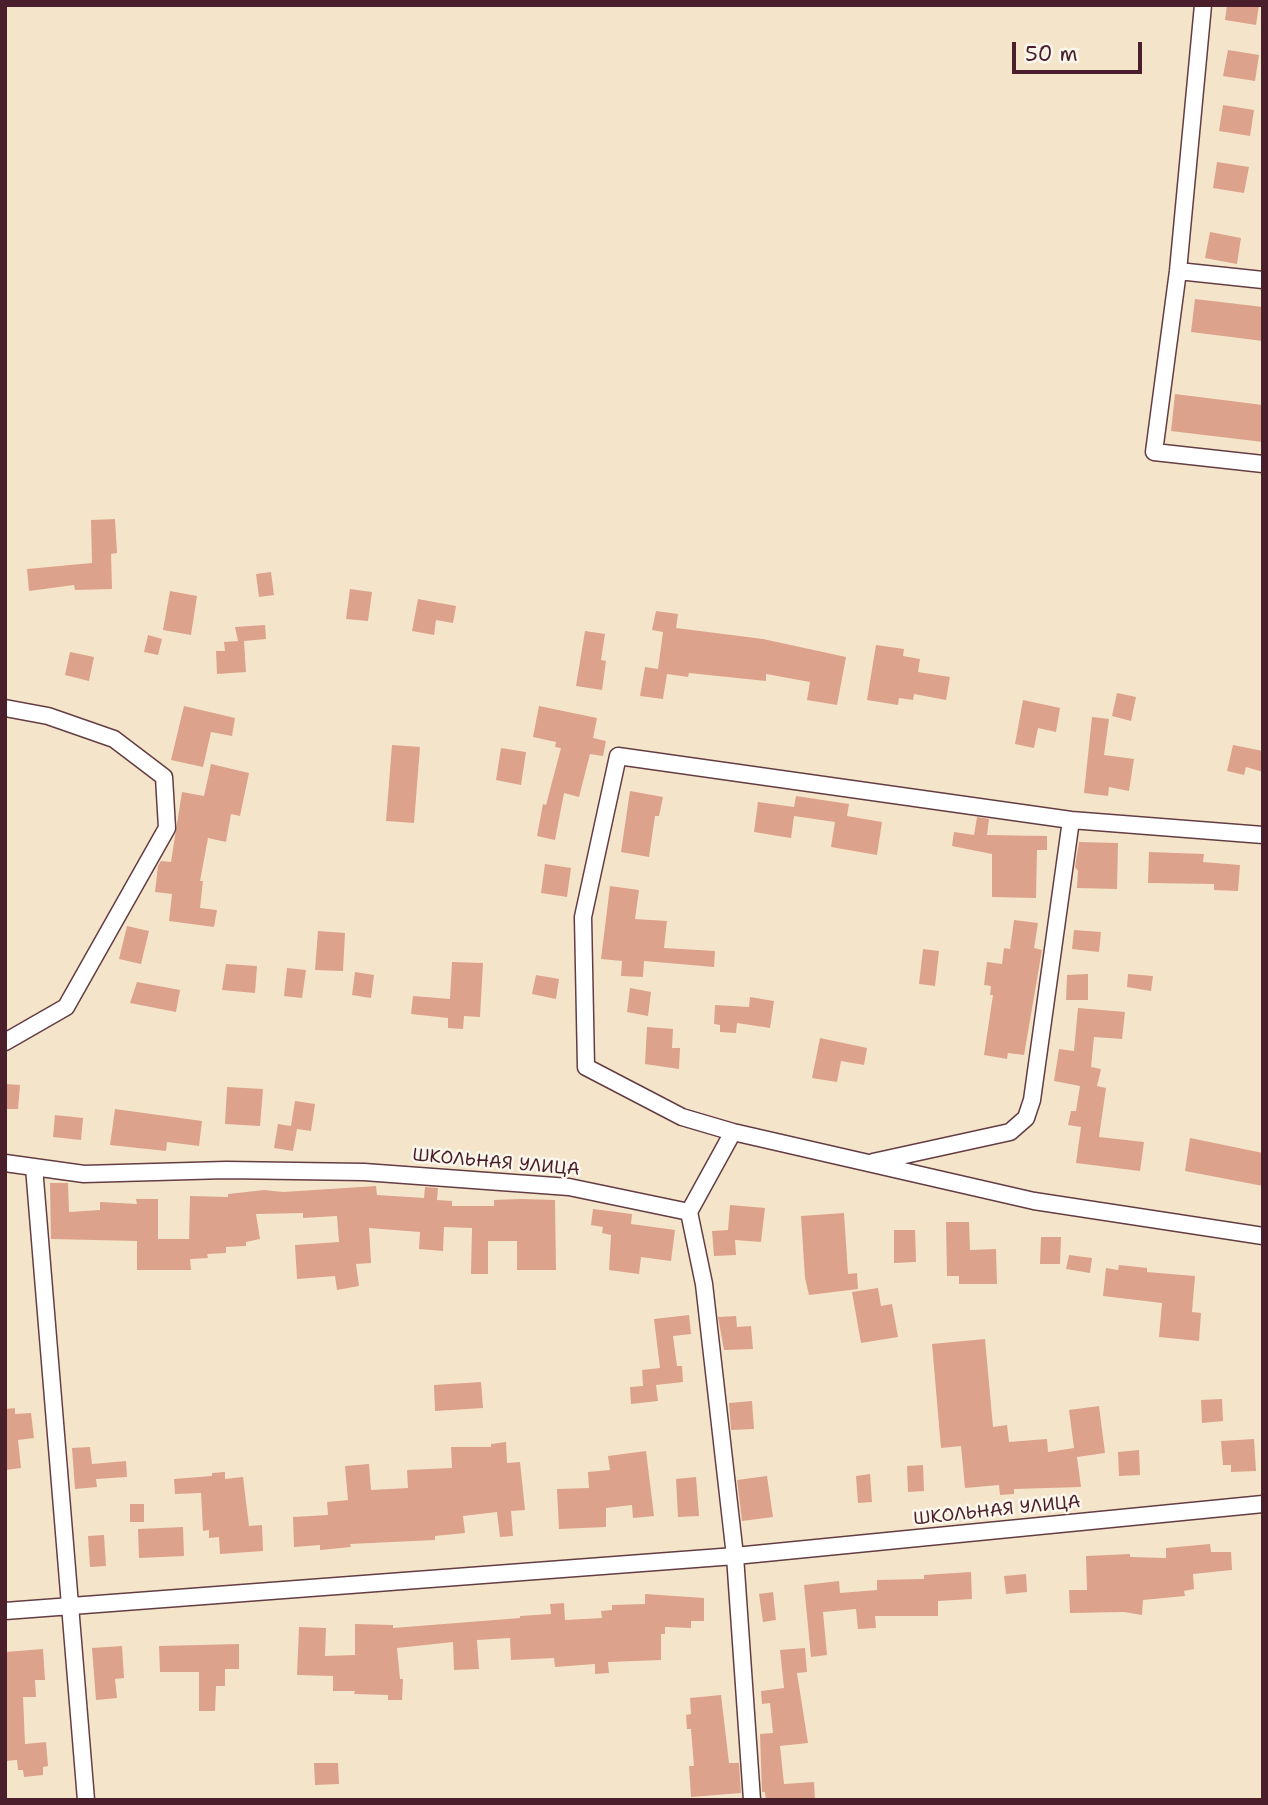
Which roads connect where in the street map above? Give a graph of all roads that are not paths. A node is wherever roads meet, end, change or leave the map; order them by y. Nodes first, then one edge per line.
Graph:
1 (1203, 5) edge
2 (1178, 271) junction
3 (1263, 280) edge
4 (1263, 464) edge
5 (5, 708) edge
6 (1070, 820) junction
7 (1263, 835) edge
8 (5, 1042) edge
9 (733, 1132) junction
10 (5, 1163) edge
11 (867, 1163) junction
12 (34, 1167) junction
13 (689, 1212) junction
14 (1263, 1236) edge
15 (1263, 1504) edge
16 (735, 1556) junction
17 (70, 1606) junction
18 (5, 1611) edge
19 (86, 1800) edge
20 (752, 1800) edge

1 - 2 street
2 - 3 street
2 - 4 street
5 - 8 street
6 - 7 street
6 - 9 street
6 - 11 street
9 - 11 street
9 - 13 street
10 - 12 street, ШКОЛЬНАЯ УЛИЦА
11 - 14 street
12 - 13 street, ШКОЛЬНАЯ УЛИЦА
12 - 17 street
13 - 16 street
15 - 16 street, ШКОЛЬНАЯ УЛИЦА
16 - 17 street, ШКОЛЬНАЯ УЛИЦА
16 - 20 street
17 - 18 street, ШКОЛЬНАЯ УЛИЦА
17 - 19 street

